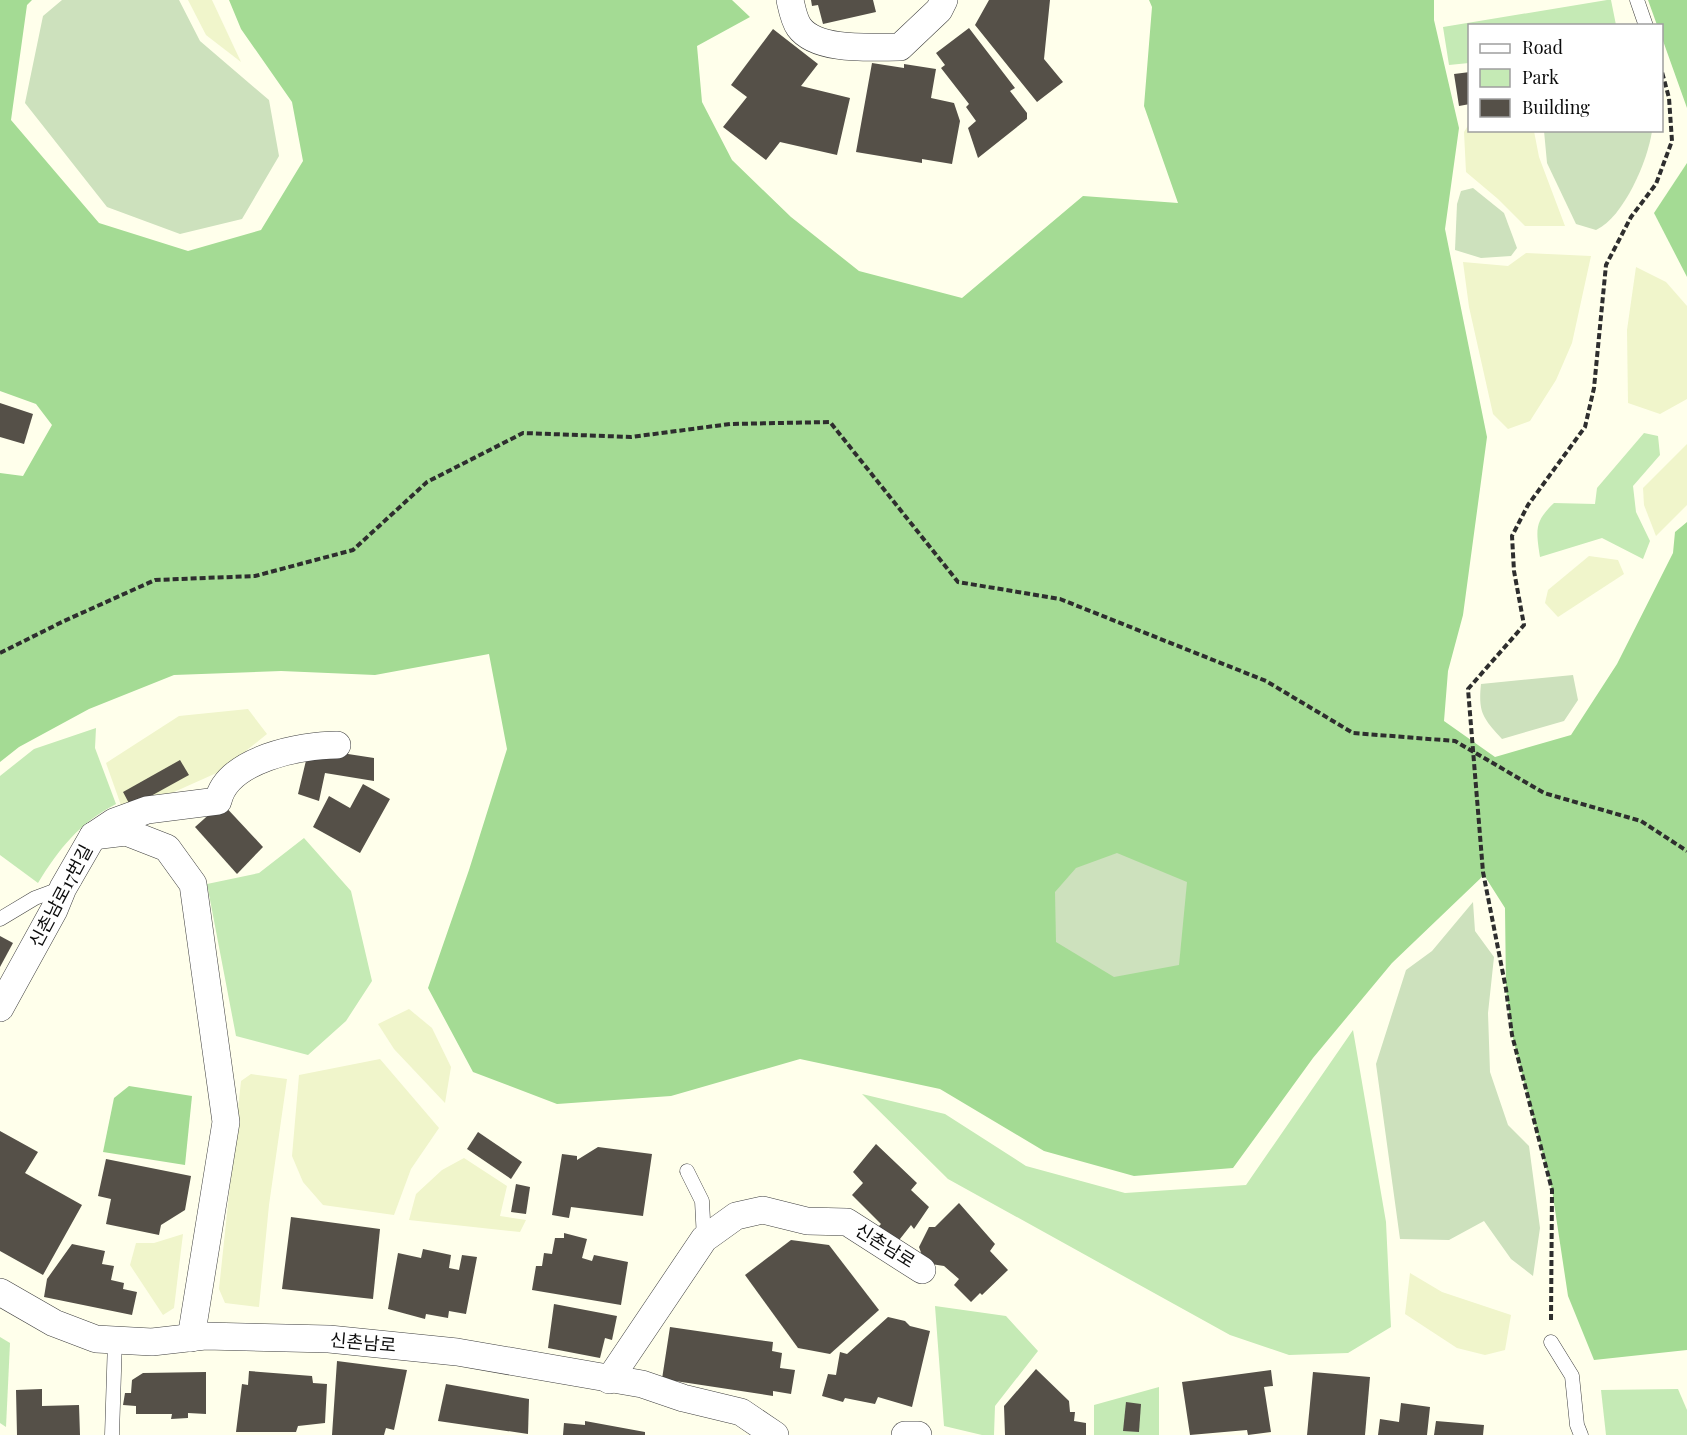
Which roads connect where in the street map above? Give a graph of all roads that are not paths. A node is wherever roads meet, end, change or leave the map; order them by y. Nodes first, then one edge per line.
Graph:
1 (790, 0) edge
2 (944, 0) edge
3 (1637, 0) edge
4 (1645, 24) edge
5 (337, 745) dead end
6 (93, 836) junction
7 (63, 888) junction
8 (0, 919) edge
9 (0, 1008) edge
10 (687, 1171) dead end
11 (704, 1239) junction
12 (922, 1270) dead end
13 (0, 1292) edge
14 (191, 1338) junction
15 (115, 1340) junction
16 (1551, 1342) road end
17 (609, 1380) junction
18 (112, 1435) edge
19 (774, 1435) edge
20 (905, 1435) edge
21 (918, 1435) edge
22 (1581, 1435) edge

1 - 2 street
3 - 4 lane
5 - 6 street, 신촌남로17번길
6 - 7 street, 신촌남로17번길
6 - 14 street
7 - 8 lane
7 - 9 street, 신촌남로17번길
10 - 11 lane
11 - 12 street, 신촌남로
11 - 17 street, 신촌남로
13 - 15 street, 신촌남로
14 - 15 street, 신촌남로
14 - 17 street, 신촌남로
15 - 18 lane
16 - 22 lane
17 - 19 street, 신촌남로
20 - 21 street

